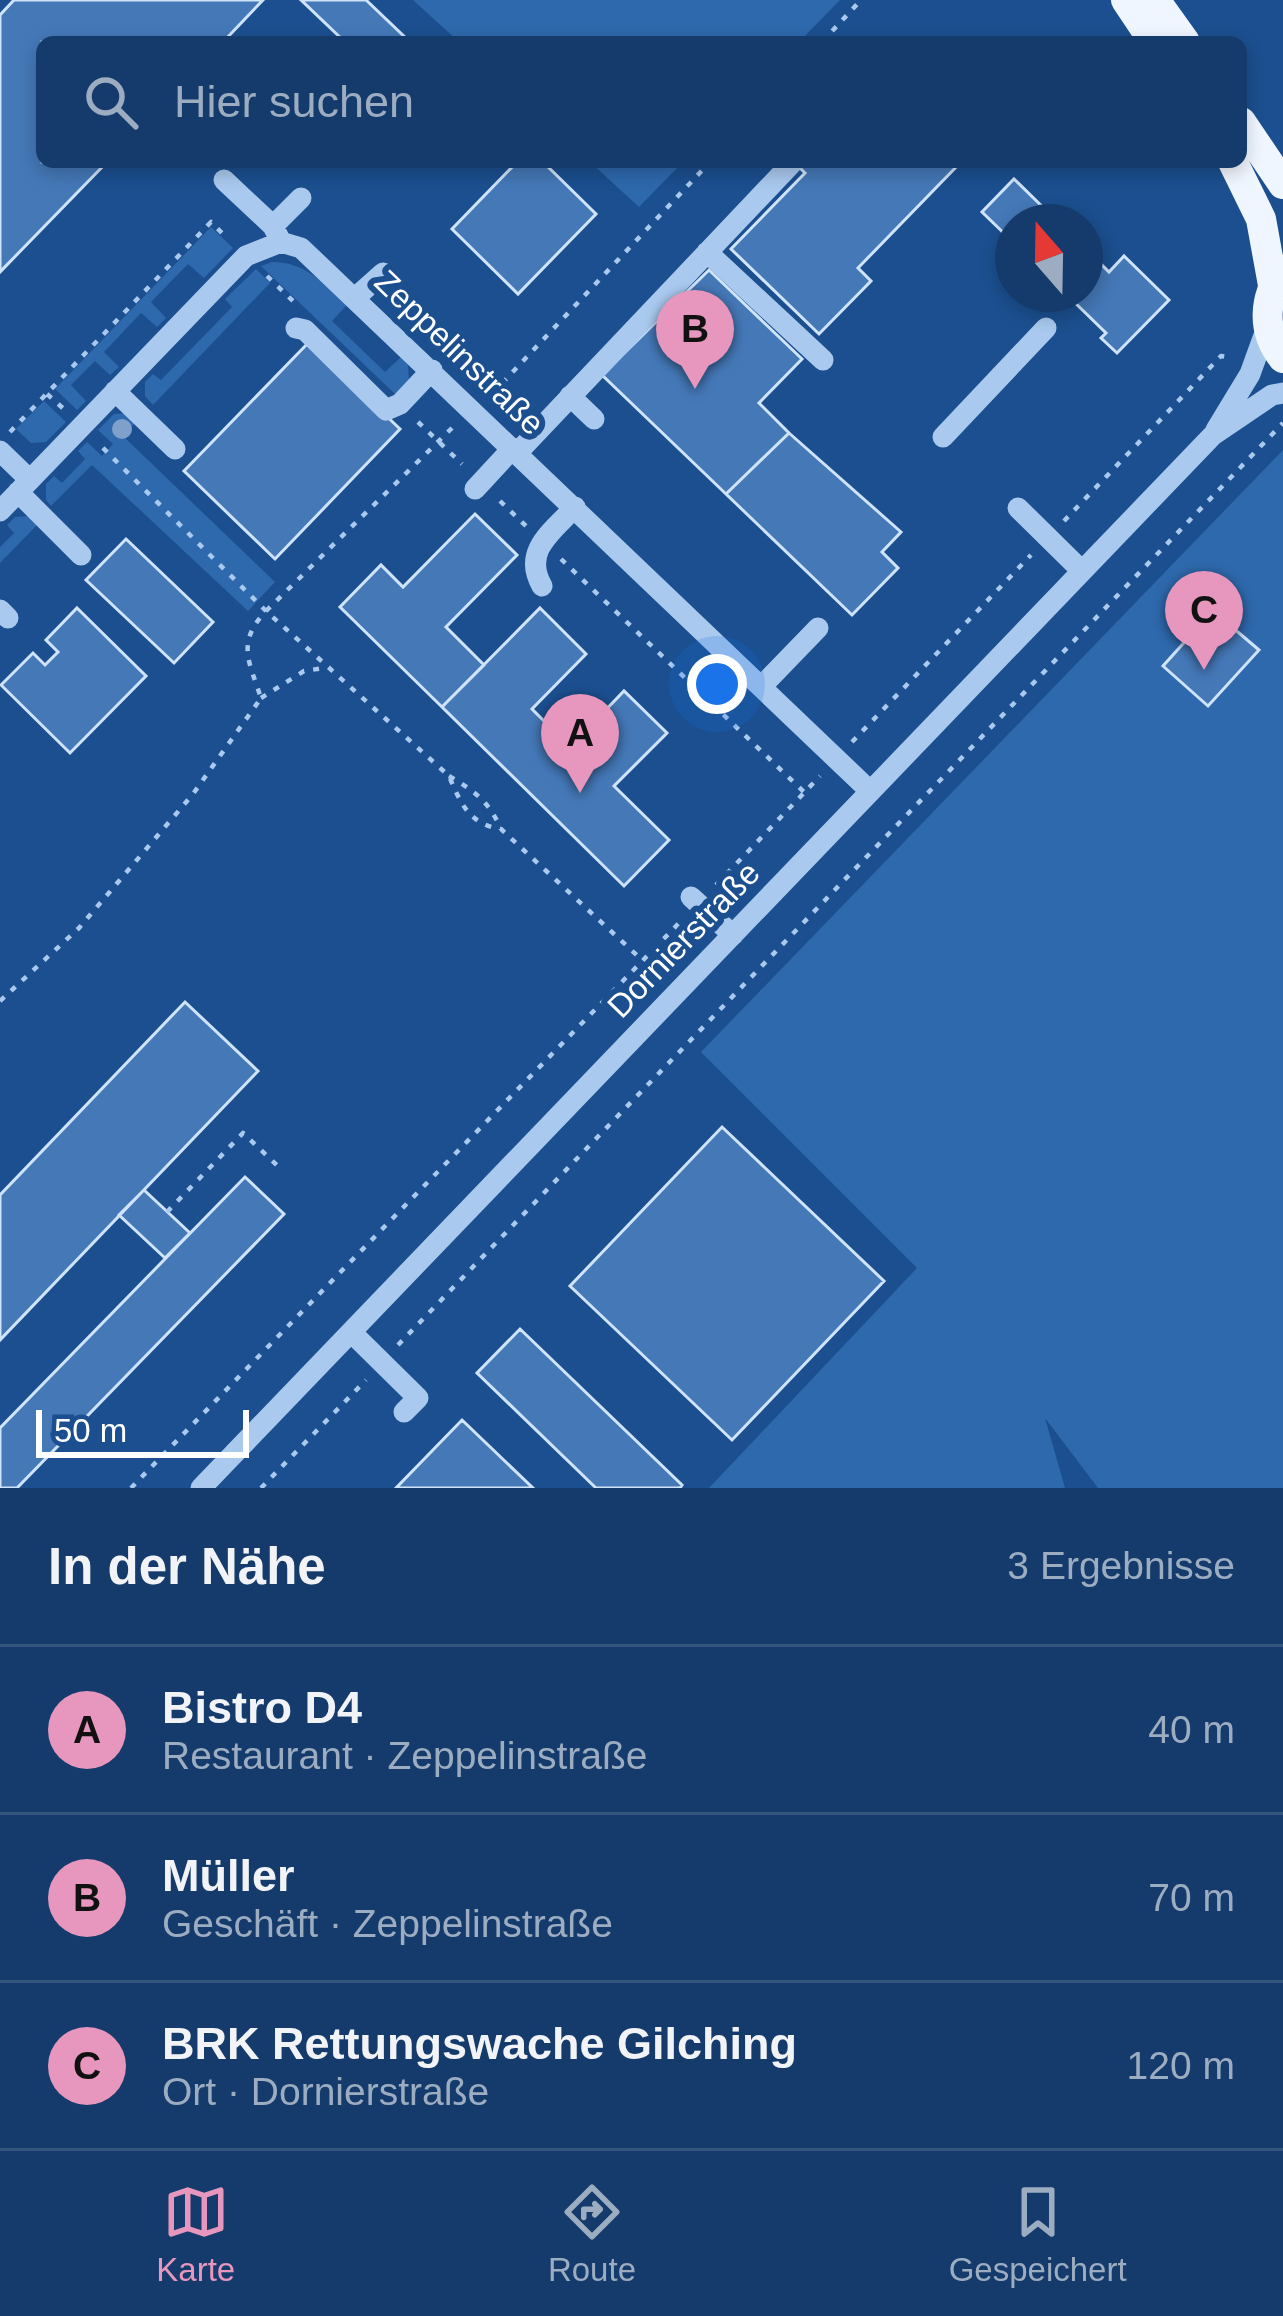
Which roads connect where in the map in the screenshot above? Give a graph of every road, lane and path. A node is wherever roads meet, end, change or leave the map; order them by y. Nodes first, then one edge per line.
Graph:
1 (861, 0) edge
2 (1126, 0) edge
3 (1155, 0) edge
4 (828, 36) edge
5 (1150, 36) edge
6 (1181, 36) edge
7 (1247, 131) edge
8 (704, 168) edge
9 (787, 168) edge
10 (1236, 168) edge
11 (224, 180) dead end
12 (1283, 184) edge
13 (301, 198) dead end
14 (277, 234) junction
15 (236, 246) dead end
16 (707, 252) junction
17 (383, 273) dead end
18 (1278, 277) edge
19 (356, 297) junction
20 (1268, 327) junction
21 (296, 328) dead end
22 (1046, 328) dead end
23 (1221, 356) dead end
24 (1283, 358) edge
25 (823, 361) dead end
26 (432, 370) junction
27 (116, 391) junction
28 (1283, 393) edge
29 (47, 394) junction
30 (570, 396) junction
31 (473, 408) junction
32 (72, 416) dead end
33 (594, 419) dead end
34 (1283, 423) edge
35 (1213, 435) junction
36 (92, 436) dead end
37 (943, 436) dead end
38 (0, 447) edge
39 (175, 449) dead end
40 (515, 450) junction
41 (24, 486) junction
42 (475, 489) dead end
43 (575, 507) junction
44 (1018, 508) dead end
45 (0, 511) edge
46 (1049, 537) junction
47 (81, 555) dead end
48 (1082, 571) junction
49 (542, 586) dead end
50 (266, 611) junction
51 (818, 628) dead end
52 (331, 669) junction
53 (761, 687) junction
54 (261, 698) junction
55 (836, 759) junction
56 (449, 776) junction
57 (870, 791) junction
58 (501, 830) junction
59 (694, 900) junction
60 (733, 935) junction
61 (642, 959) junction
62 (0, 1001) edge
63 (283, 1171) dead end
64 (167, 1212) dead end
65 (351, 1332) junction
66 (383, 1362) junction
67 (404, 1412) dead end
68 (131, 1488) edge
69 (201, 1488) edge
70 (261, 1488) edge

1 - 4 path
2 - 5 main road
3 - 6 main road
7 - 12 main road
8 - 31 path
9 - 16 street
10 - 18 main road
11 - 14 street, Zeppelinstraße
13 - 14 street
14 - 19 street, Zeppelinstraße
14 - 27 street
15 - 29 path
16 - 25 street
16 - 30 street
17 - 19 street
18 - 20 main road
19 - 26 street, Zeppelinstraße
20 - 24 main road
20 - 35 street, Dornierstraße
21 - 26 street
22 - 37 street
23 - 46 path
26 - 31 street, Zeppelinstraße
27 - 39 street
27 - 41 street
28 - 35 street, Dornierstraße
29 - 32 path
29 - 38 path
30 - 33 street
30 - 40 street
31 - 40 street, Zeppelinstraße
31 - 50 path
34 - 66 path
35 - 48 street, Dornierstraße
36 - 50 path
38 - 41 street
40 - 42 street
40 - 43 street, Zeppelinstraße
41 - 45 street
41 - 47 street
43 - 49 street
43 - 53 street, Zeppelinstraße
44 - 46 street
46 - 48 street
46 - 55 path
48 - 57 street, Dornierstraße
50 - 52 path
50 - 54 path
51 - 53 street
52 - 54 path
52 - 56 path
53 - 55 street, Zeppelinstraße
54 - 62 path
55 - 57 street, Zeppelinstraße
55 - 59 path
56 - 58 path
56 - 58 path
57 - 60 street, Dornierstraße
58 - 61 path
59 - 60 street
59 - 61 path
60 - 65 street, Dornierstraße
61 - 68 path
63 - 64 path
65 - 66 street
65 - 69 street, Dornierstraße
66 - 67 street
66 - 70 path

